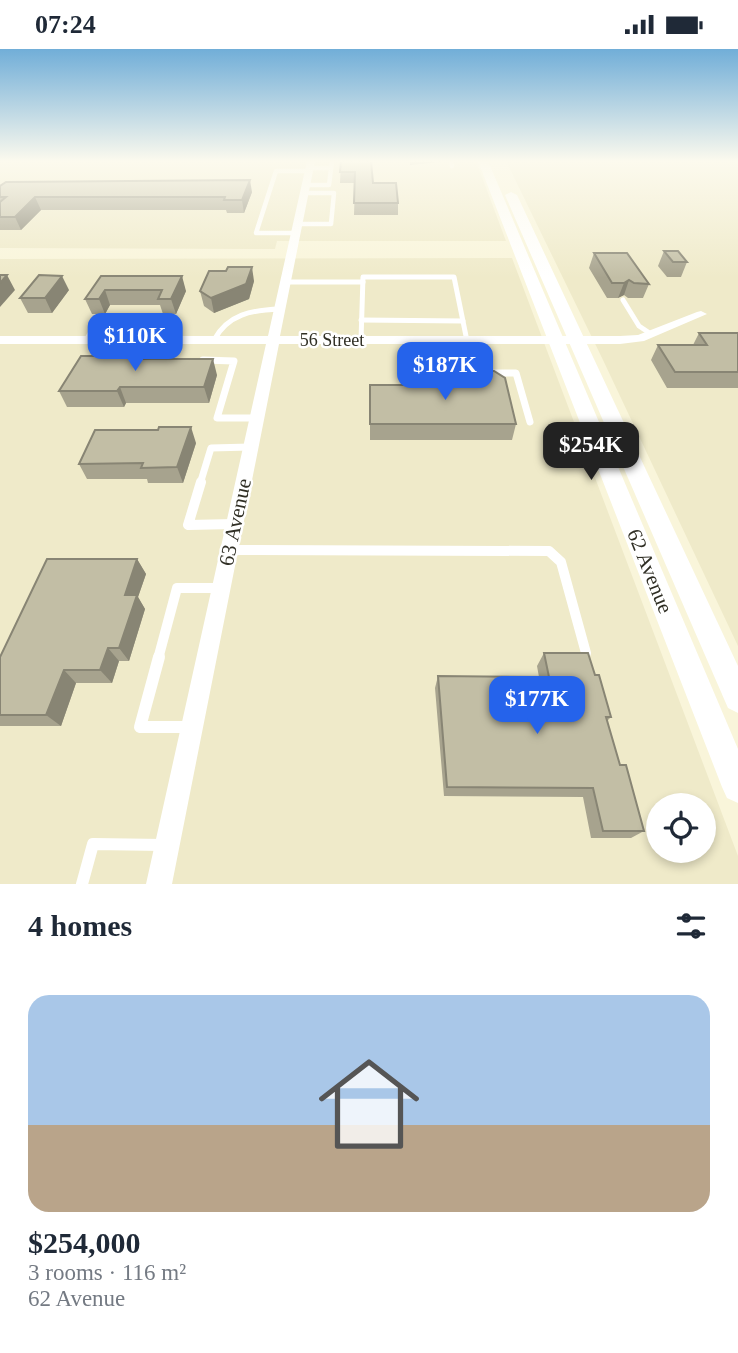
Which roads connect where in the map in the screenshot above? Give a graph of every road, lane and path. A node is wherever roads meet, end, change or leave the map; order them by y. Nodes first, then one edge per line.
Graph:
1 (267, 200) edge
2 (303, 200) edge
3 (333, 200) edge
4 (501, 200) edge
5 (511, 200) edge
6 (297, 228) junction
7 (286, 282) junction
8 (363, 282) junction
9 (624, 300) dead end
10 (280, 309) junction
11 (701, 314) dead end
12 (361, 320) junction
13 (463, 321) junction
14 (651, 334) junction
15 (0, 340) edge
16 (86, 340) junction
17 (166, 340) junction
18 (214, 340) junction
19 (274, 340) junction
20 (361, 340) junction
21 (463, 340) junction
22 (567, 341) junction
23 (169, 360) edge
24 (195, 360) edge
25 (257, 418) junction
26 (530, 422) dead end
27 (250, 447) junction
28 (234, 524) junction
29 (229, 551) junction
30 (221, 588) junction
31 (586, 653) edge
32 (738, 698) edge
33 (192, 727) junction
34 (738, 787) edge
35 (167, 845) junction
36 (82, 884) edge
37 (159, 884) edge

1 - 6 lane
2 - 6 street, 63 Avenue
3 - 6 lane
4 - 22 main road, 62 Avenue
5 - 22 main road, 62 Avenue
6 - 7 street, 63 Avenue
7 - 8 lane
7 - 10 street, 63 Avenue
8 - 12 lane
8 - 13 lane
9 - 14 lane
10 - 18 lane
10 - 19 street, 63 Avenue
11 - 14 street, 56 Street
12 - 13 lane
12 - 20 lane
13 - 21 lane
14 - 22 street, 56 Street
15 - 16 street, 56 Street
16 - 17 street, 56 Street
16 - 17 lane
17 - 18 street, 56 Street
17 - 23 lane
18 - 19 street, 56 Street
19 - 20 street, 56 Street
19 - 25 street, 63 Avenue
20 - 21 street, 56 Street
21 - 22 street, 56 Street
21 - 26 lane
22 - 32 main road, 62 Avenue
22 - 34 main road, 62 Avenue
24 - 25 lane
25 - 27 street, 63 Avenue
27 - 28 street, 63 Avenue
27 - 28 lane
28 - 29 street, 63 Avenue
29 - 30 street, 63 Avenue
29 - 31 lane
30 - 33 street, 63 Avenue
30 - 33 lane
33 - 35 street, 63 Avenue
35 - 36 lane
35 - 37 street, 63 Avenue

